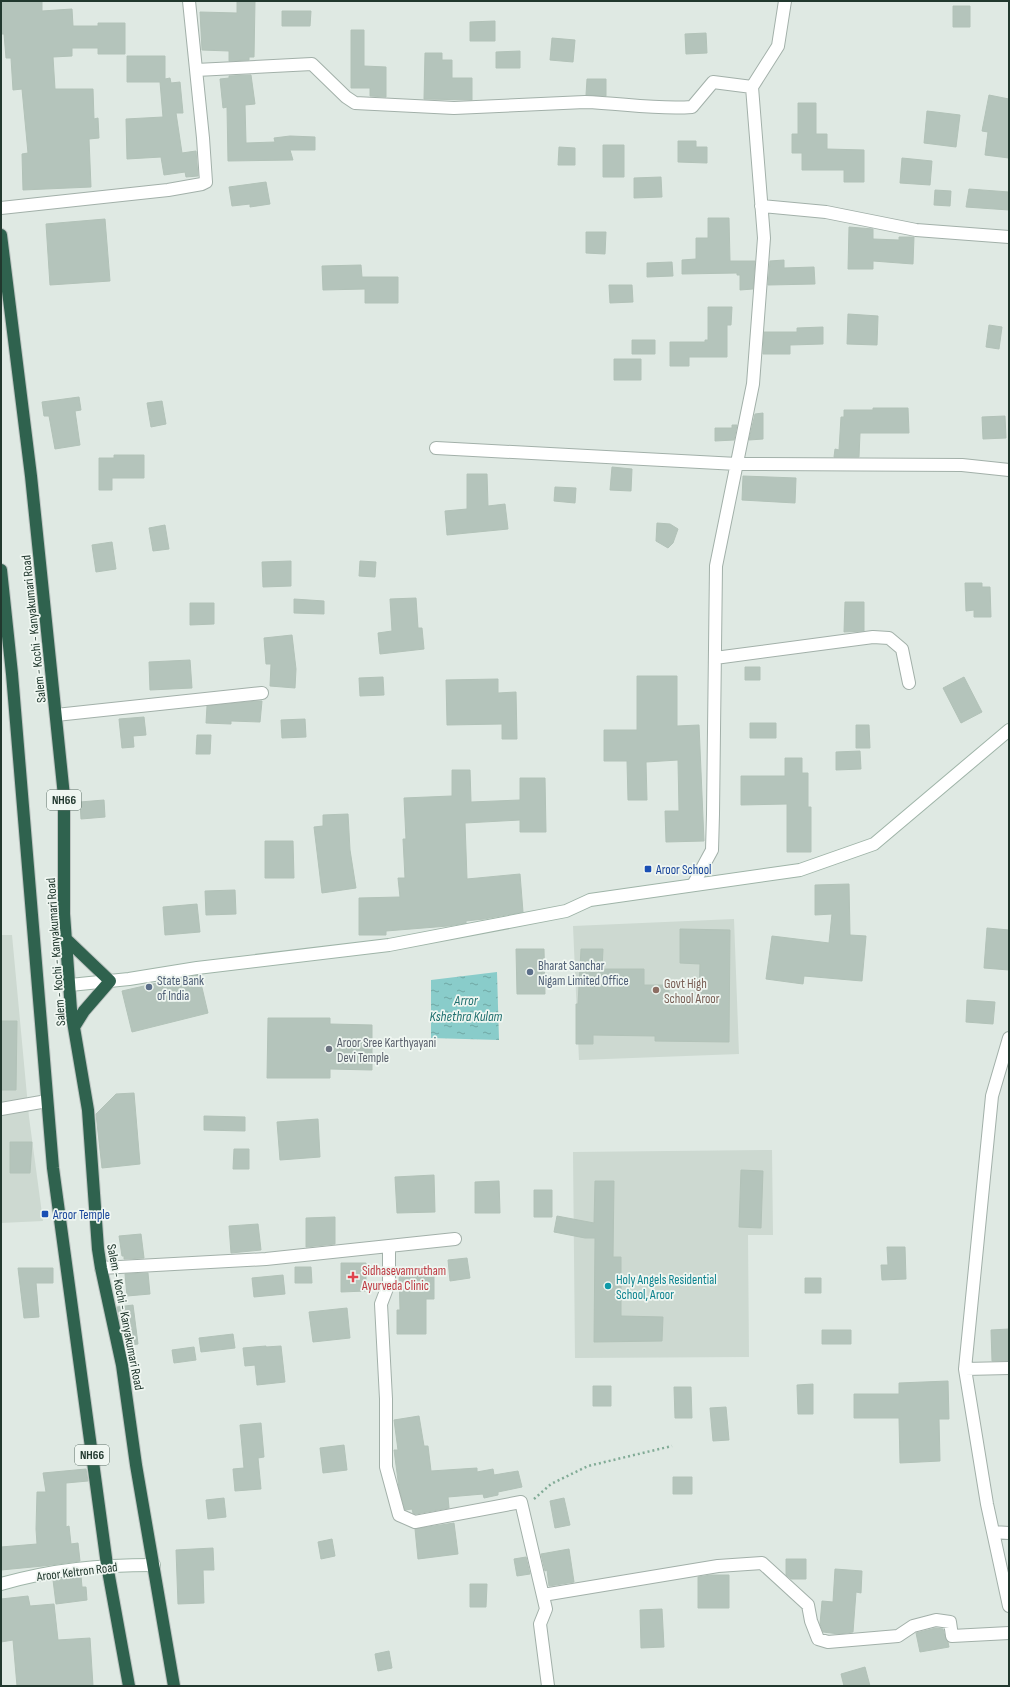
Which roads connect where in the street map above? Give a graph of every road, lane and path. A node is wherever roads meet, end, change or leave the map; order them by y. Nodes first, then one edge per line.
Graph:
1 (189, 1) edge
2 (785, 1) edge
3 (196, 70) junction
4 (752, 87) junction
5 (761, 206) junction
6 (1, 208) edge
7 (1, 234) edge
8 (1009, 237) edge
9 (436, 448) dead end
10 (737, 464) junction
11 (1009, 470) edge
12 (1, 570) edge
13 (715, 658) junction
14 (909, 683) dead end
15 (262, 693) dead end
16 (56, 715) junction
17 (1009, 730) edge
18 (694, 885) junction
19 (66, 940) junction
20 (110, 981) junction
21 (70, 985) junction
22 (74, 1027) junction
23 (1009, 1038) edge
24 (47, 1100) junction
25 (1, 1109) edge
26 (455, 1240) dead end
27 (389, 1247) junction
28 (101, 1268) junction
29 (1009, 1368) edge
30 (965, 1369) junction
31 (672, 1446) dead end
32 (523, 1508) junction
33 (993, 1532) junction
34 (1009, 1532) edge
35 (107, 1565) junction
36 (154, 1565) junction
37 (1, 1584) edge
38 (543, 1596) junction
39 (1009, 1606) edge
40 (1009, 1633) edge
41 (129, 1686) edge
42 (174, 1686) edge
43 (548, 1686) edge

1 - 3 street
2 - 4 street
3 - 4 street
3 - 6 street
4 - 5 street
5 - 8 street
5 - 10 street
7 - 16 highway, Salem - Kochi - Kanyakumari Road / NH66
9 - 10 street
10 - 11 street
10 - 13 street
12 - 24 highway, Salem - Kochi - Kanyakumari Road / NH66
13 - 14 street
13 - 18 street
15 - 16 street
16 - 19 highway, Salem - Kochi - Kanyakumari Road / NH66
17 - 18 street
18 - 20 street
19 - 20 highway
19 - 21 highway, Salem - Kochi - Kanyakumari Road / NH66
20 - 21 street
20 - 22 highway
21 - 22 highway, Salem - Kochi - Kanyakumari Road / NH66
22 - 28 highway, Salem - Kochi - Kanyakumari Road / NH66
23 - 30 street
24 - 25 street
24 - 35 highway, Salem - Kochi - Kanyakumari Road / NH66
26 - 27 street
27 - 28 street
27 - 32 street
28 - 36 highway, Salem - Kochi - Kanyakumari Road / NH66
29 - 30 street
30 - 33 street
31 - 32 path
32 - 38 street
33 - 34 street
33 - 39 street
35 - 36 street, Aroor Keltron Road
35 - 37 street, Aroor Keltron Road
35 - 41 highway, Salem - Kochi - Kanyakumari Road / NH66
36 - 42 highway, Salem - Kochi - Kanyakumari Road / NH66
38 - 40 street
38 - 43 street

